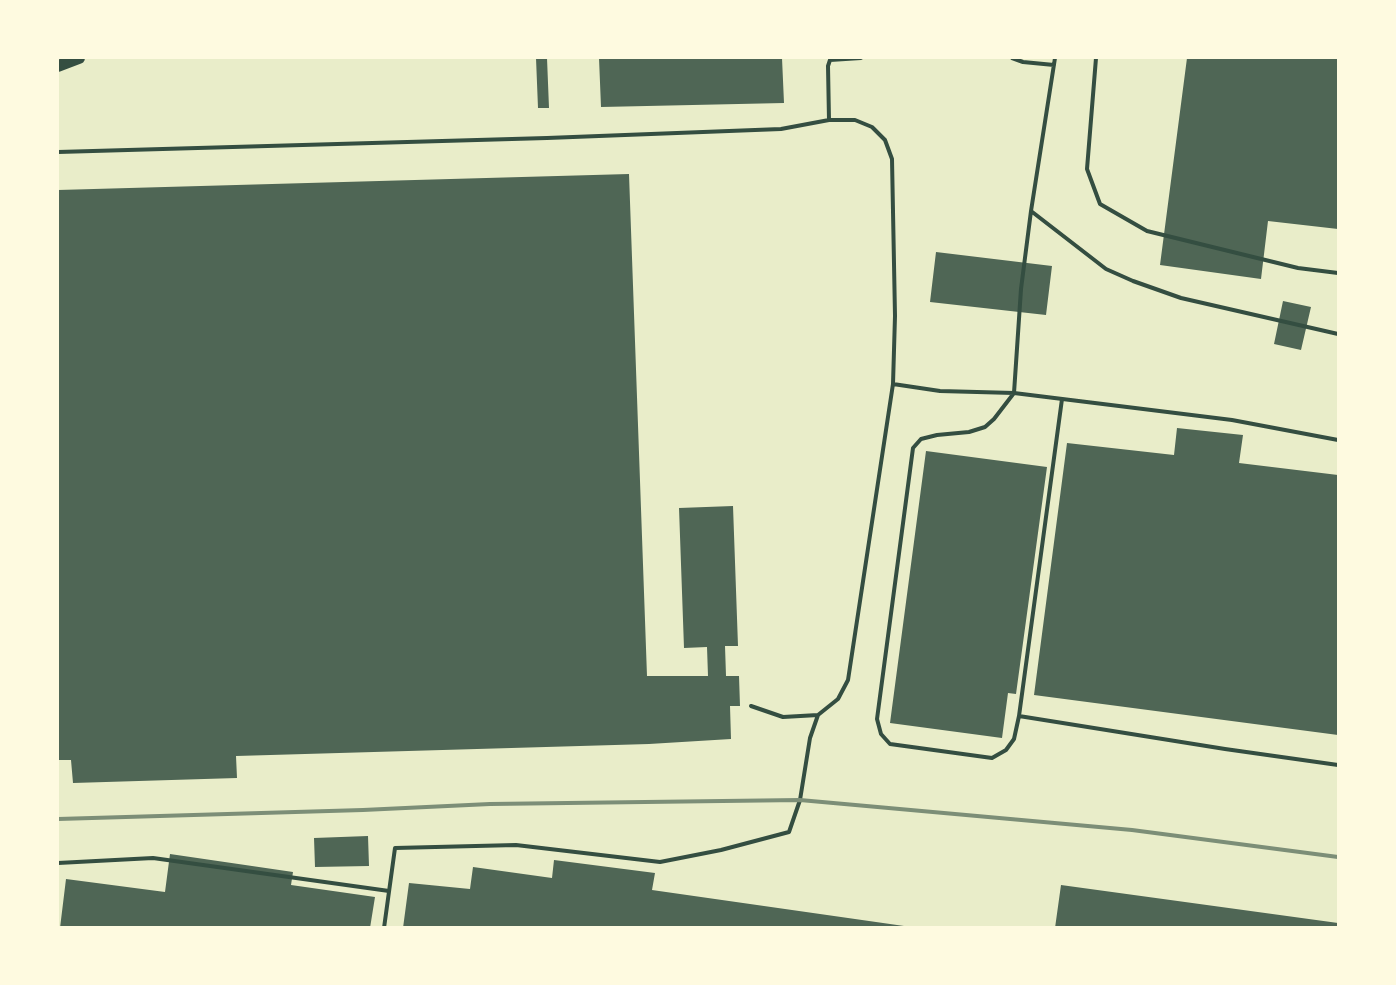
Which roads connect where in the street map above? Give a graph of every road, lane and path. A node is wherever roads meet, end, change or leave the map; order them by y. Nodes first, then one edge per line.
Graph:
1 (79, 58) edge
2 (861, 58) edge
3 (1012, 58) edge
4 (1055, 58) edge
5 (1096, 58) edge
6 (1054, 65) junction
7 (58, 66) edge
8 (829, 120) junction
9 (58, 152) edge
10 (1031, 212) junction
11 (1338, 274) edge
12 (1338, 334) edge
13 (893, 384) junction
14 (1014, 393) junction
15 (1062, 399) junction
16 (1338, 440) edge
17 (750, 706) dead end
18 (818, 715) junction
19 (1019, 716) junction
20 (1338, 765) edge
21 (58, 863) edge
22 (389, 890) junction
23 (384, 928) edge

1 - 7 main road
2 - 8 lane
3 - 6 lane
4 - 6 lane
5 - 11 lane
6 - 10 lane
8 - 9 lane
8 - 13 lane
10 - 12 lane
10 - 14 lane
13 - 14 lane
13 - 18 lane
14 - 15 lane
14 - 19 lane
15 - 16 lane
15 - 19 lane
17 - 18 lane
18 - 22 lane
19 - 20 lane
21 - 22 lane
22 - 23 lane

